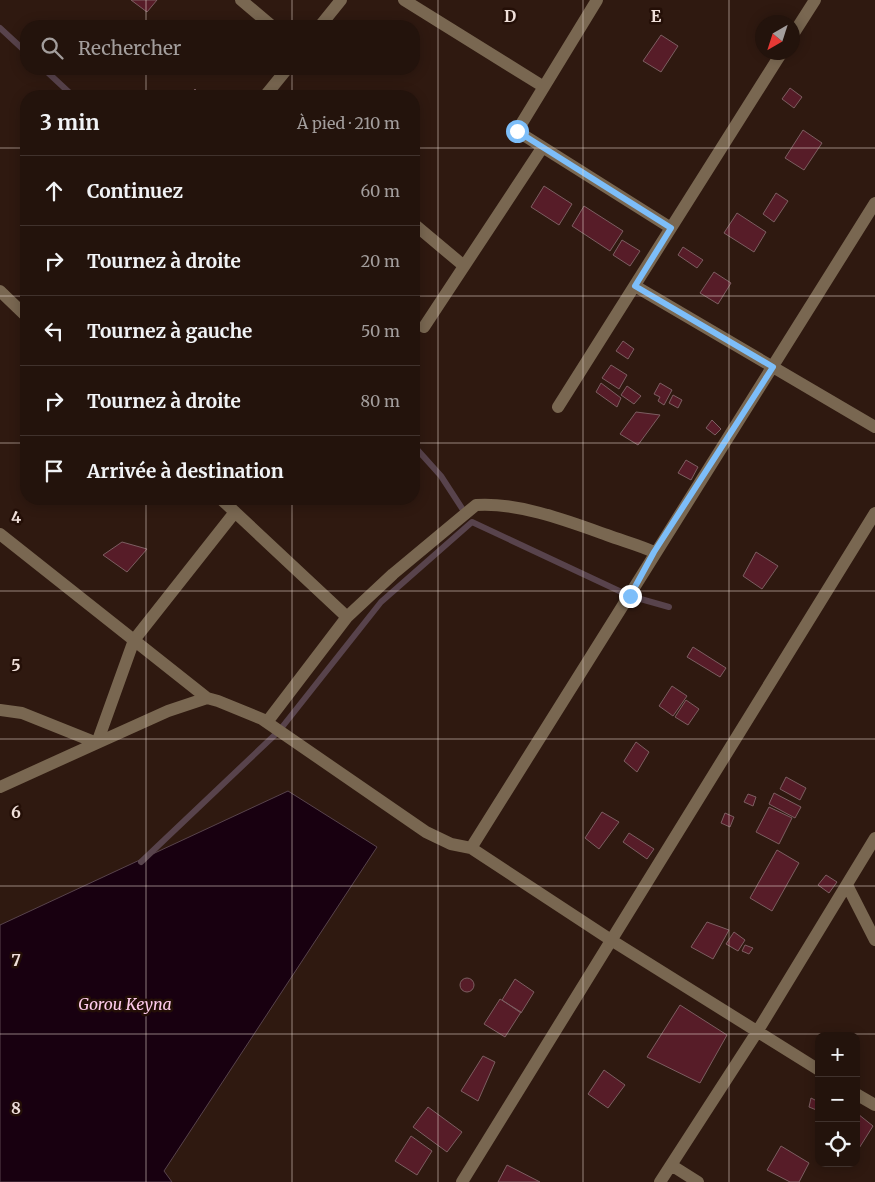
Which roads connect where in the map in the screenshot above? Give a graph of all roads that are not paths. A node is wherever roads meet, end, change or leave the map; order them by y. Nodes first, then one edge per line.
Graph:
1 (241, 0) edge
2 (341, 0) edge
3 (404, 0) edge
4 (597, 0) edge
5 (815, 0) edge
6 (265, 20) edge
7 (325, 20) edge
8 (800, 23) edge
9 (777, 60) edge
10 (281, 75) edge
11 (544, 86) junction
12 (270, 90) edge
13 (542, 148) junction
14 (875, 203) edge
15 (671, 228) junction
16 (420, 229) edge
17 (464, 266) junction
18 (635, 286) junction
19 (0, 291) edge
20 (20, 310) edge
21 (424, 327) dead end
22 (773, 367) junction
23 (558, 407) dead end
24 (875, 426) edge
25 (227, 505) edge
26 (235, 512) junction
27 (875, 513) edge
28 (0, 534) edge
29 (654, 552) junction
30 (347, 617) junction
31 (134, 640) junction
32 (207, 698) junction
33 (0, 710) edge
34 (267, 722) junction
35 (97, 742) junction
36 (0, 787) edge
37 (875, 838) edge
38 (471, 848) junction
39 (848, 885) junction
40 (611, 940) junction
41 (875, 940) edge
42 (757, 1032) junction
43 (815, 1068) edge
44 (860, 1097) edge
45 (875, 1106) edge
46 (671, 1165) junction
47 (462, 1182) edge
48 (660, 1182) edge
49 (698, 1182) edge

1 - 6 street
2 - 7 street
3 - 11 street
4 - 11 street
5 - 8 street
9 - 15 street
10 - 12 street
11 - 13 street
13 - 15 street
13 - 17 street
14 - 22 street
15 - 18 street
16 - 17 street
17 - 21 street
18 - 22 street
18 - 23 street
19 - 20 street
22 - 24 street
22 - 29 street
25 - 26 street
26 - 30 street
26 - 31 street
27 - 40 street
28 - 31 street
29 - 30 street
29 - 38 street
30 - 34 street
31 - 32 street
31 - 35 street
32 - 34 street
32 - 35 street
33 - 35 street
34 - 38 street
35 - 36 street
37 - 39 street
38 - 40 street
39 - 41 street
39 - 42 street
40 - 42 street
40 - 47 street
42 - 43 street
42 - 46 street
44 - 45 street
46 - 48 street
46 - 49 street

